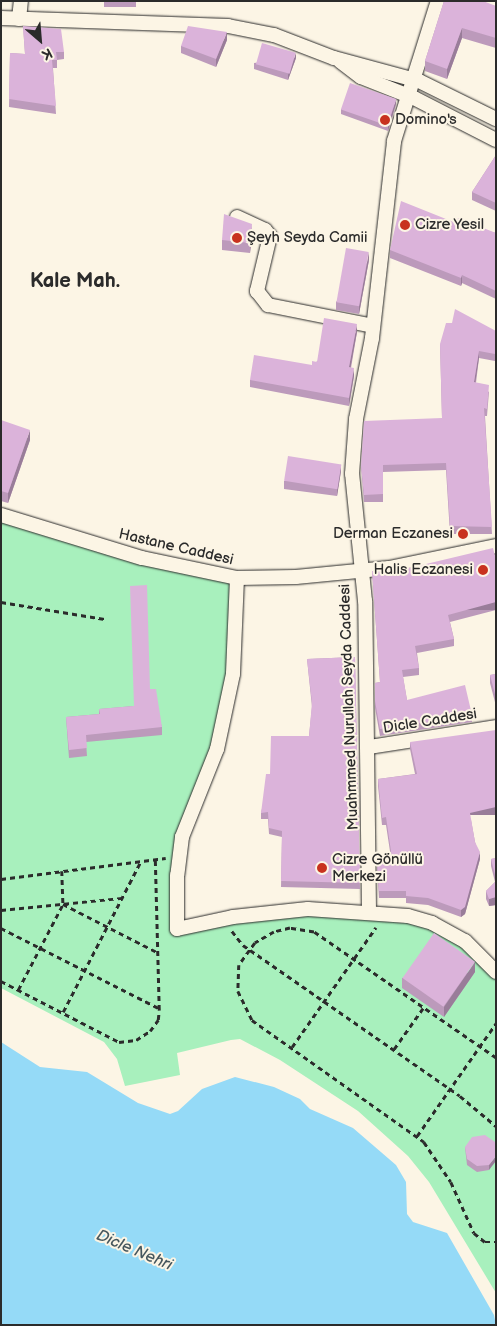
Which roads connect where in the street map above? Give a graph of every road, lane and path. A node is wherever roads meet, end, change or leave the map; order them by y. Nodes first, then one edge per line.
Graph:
1 (21, 1) edge
2 (438, 1) edge
3 (1, 18) edge
4 (19, 19) junction
5 (334, 58) junction
6 (414, 80) junction
7 (410, 96) junction
8 (496, 119) edge
9 (496, 140) edge
10 (237, 216) edge
11 (373, 326) junction
12 (1, 515) edge
13 (496, 546) edge
14 (361, 570) junction
15 (236, 578) junction
16 (1, 602) edge
17 (105, 619) dead end
18 (496, 727) edge
19 (369, 747) junction
20 (180, 856) junction
21 (155, 860) junction
22 (141, 861) junction
23 (62, 871) junction
24 (1, 879) edge
25 (122, 898) junction
26 (63, 904) junction
27 (1, 910) edge
28 (369, 911) junction
29 (386, 913) junction
30 (224, 919) junction
31 (107, 926) junction
32 (1, 928) edge
33 (41, 947) junction
34 (249, 949) junction
35 (157, 952) junction
36 (354, 959) junction
37 (85, 970) junction
38 (496, 972) edge
39 (1, 981) edge
40 (18, 990) junction
41 (324, 1002) junction
42 (159, 1008) junction
43 (423, 1008) junction
44 (62, 1012) junction
45 (496, 1023) edge
46 (292, 1047) junction
47 (479, 1047) junction
48 (394, 1050) junction
49 (496, 1058) edge
50 (450, 1089) junction
51 (496, 1126) edge
52 (417, 1136) junction
53 (496, 1242) edge

1 - 4 street
2 - 6 street, Muahmmed Nurullah Seyda Caddesi
3 - 4 street
4 - 5 street
5 - 6 street
5 - 7 street
6 - 7 street, Muahmmed Nurullah Seyda Caddesi
6 - 8 street
7 - 9 street
7 - 11 street, Muahmmed Nurullah Seyda Caddesi
10 - 11 street
11 - 14 street, Muahmmed Nurullah Seyda Caddesi
12 - 15 street, Hastane Caddesi
13 - 14 street, Hastane Caddesi
14 - 15 street, Hastane Caddesi
14 - 19 street, Muahmmed Nurullah Seyda Caddesi
15 - 20 street
16 - 17 path
18 - 19 street, Dicle Caddesi
19 - 28 street, Muahmmed Nurullah Seyda Caddesi
20 - 21 path
20 - 30 street
21 - 22 path
21 - 35 path
22 - 23 path
22 - 25 path
23 - 24 path
23 - 26 path
25 - 26 path
25 - 31 path
26 - 27 path
26 - 31 path
26 - 33 path
28 - 29 street
28 - 30 street
29 - 36 path
29 - 38 street
30 - 34 path
31 - 35 path
31 - 37 path
32 - 33 path
33 - 37 path
33 - 40 path
34 - 36 path
34 - 41 path
34 - 46 path
35 - 42 path
36 - 41 path
36 - 43 path
37 - 42 path
37 - 44 path
39 - 40 path
40 - 44 path
41 - 46 path
41 - 48 path
42 - 44 path
43 - 47 path
43 - 48 path
45 - 47 path
46 - 52 path
47 - 49 path
47 - 50 path
48 - 50 path
50 - 51 path
50 - 52 path
52 - 53 path

